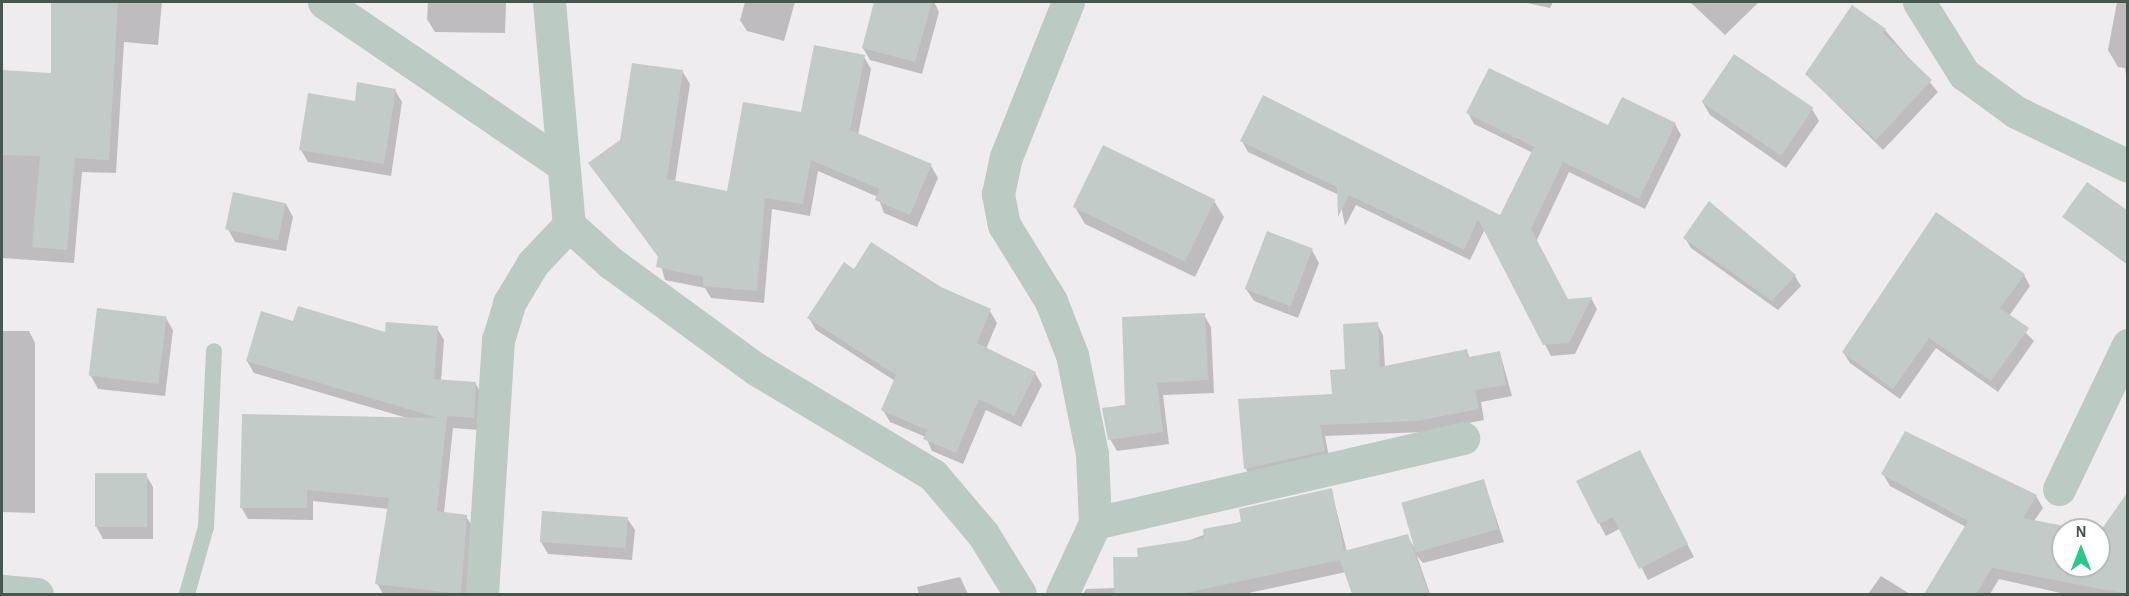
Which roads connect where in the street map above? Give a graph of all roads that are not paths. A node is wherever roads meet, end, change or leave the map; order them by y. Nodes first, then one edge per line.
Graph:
1 (324, 2) edge
2 (549, 2) edge
3 (1068, 2) edge
4 (1919, 2) edge
5 (563, 165) junction
6 (2127, 166) edge
7 (569, 225) junction
8 (2127, 345) edge
9 (213, 351) dead end
10 (1463, 438) dead end
11 (2058, 489) dead end
12 (1095, 523) junction
13 (2, 591) edge
14 (37, 594) edge
15 (188, 594) edge
16 (482, 594) edge
17 (1020, 594) edge
18 (1062, 594) edge

1 - 5 street
2 - 5 street
3 - 12 street
4 - 6 street
5 - 7 street
7 - 16 street
7 - 17 street
8 - 11 street
9 - 15 lane
10 - 12 street
12 - 18 street
13 - 14 street

